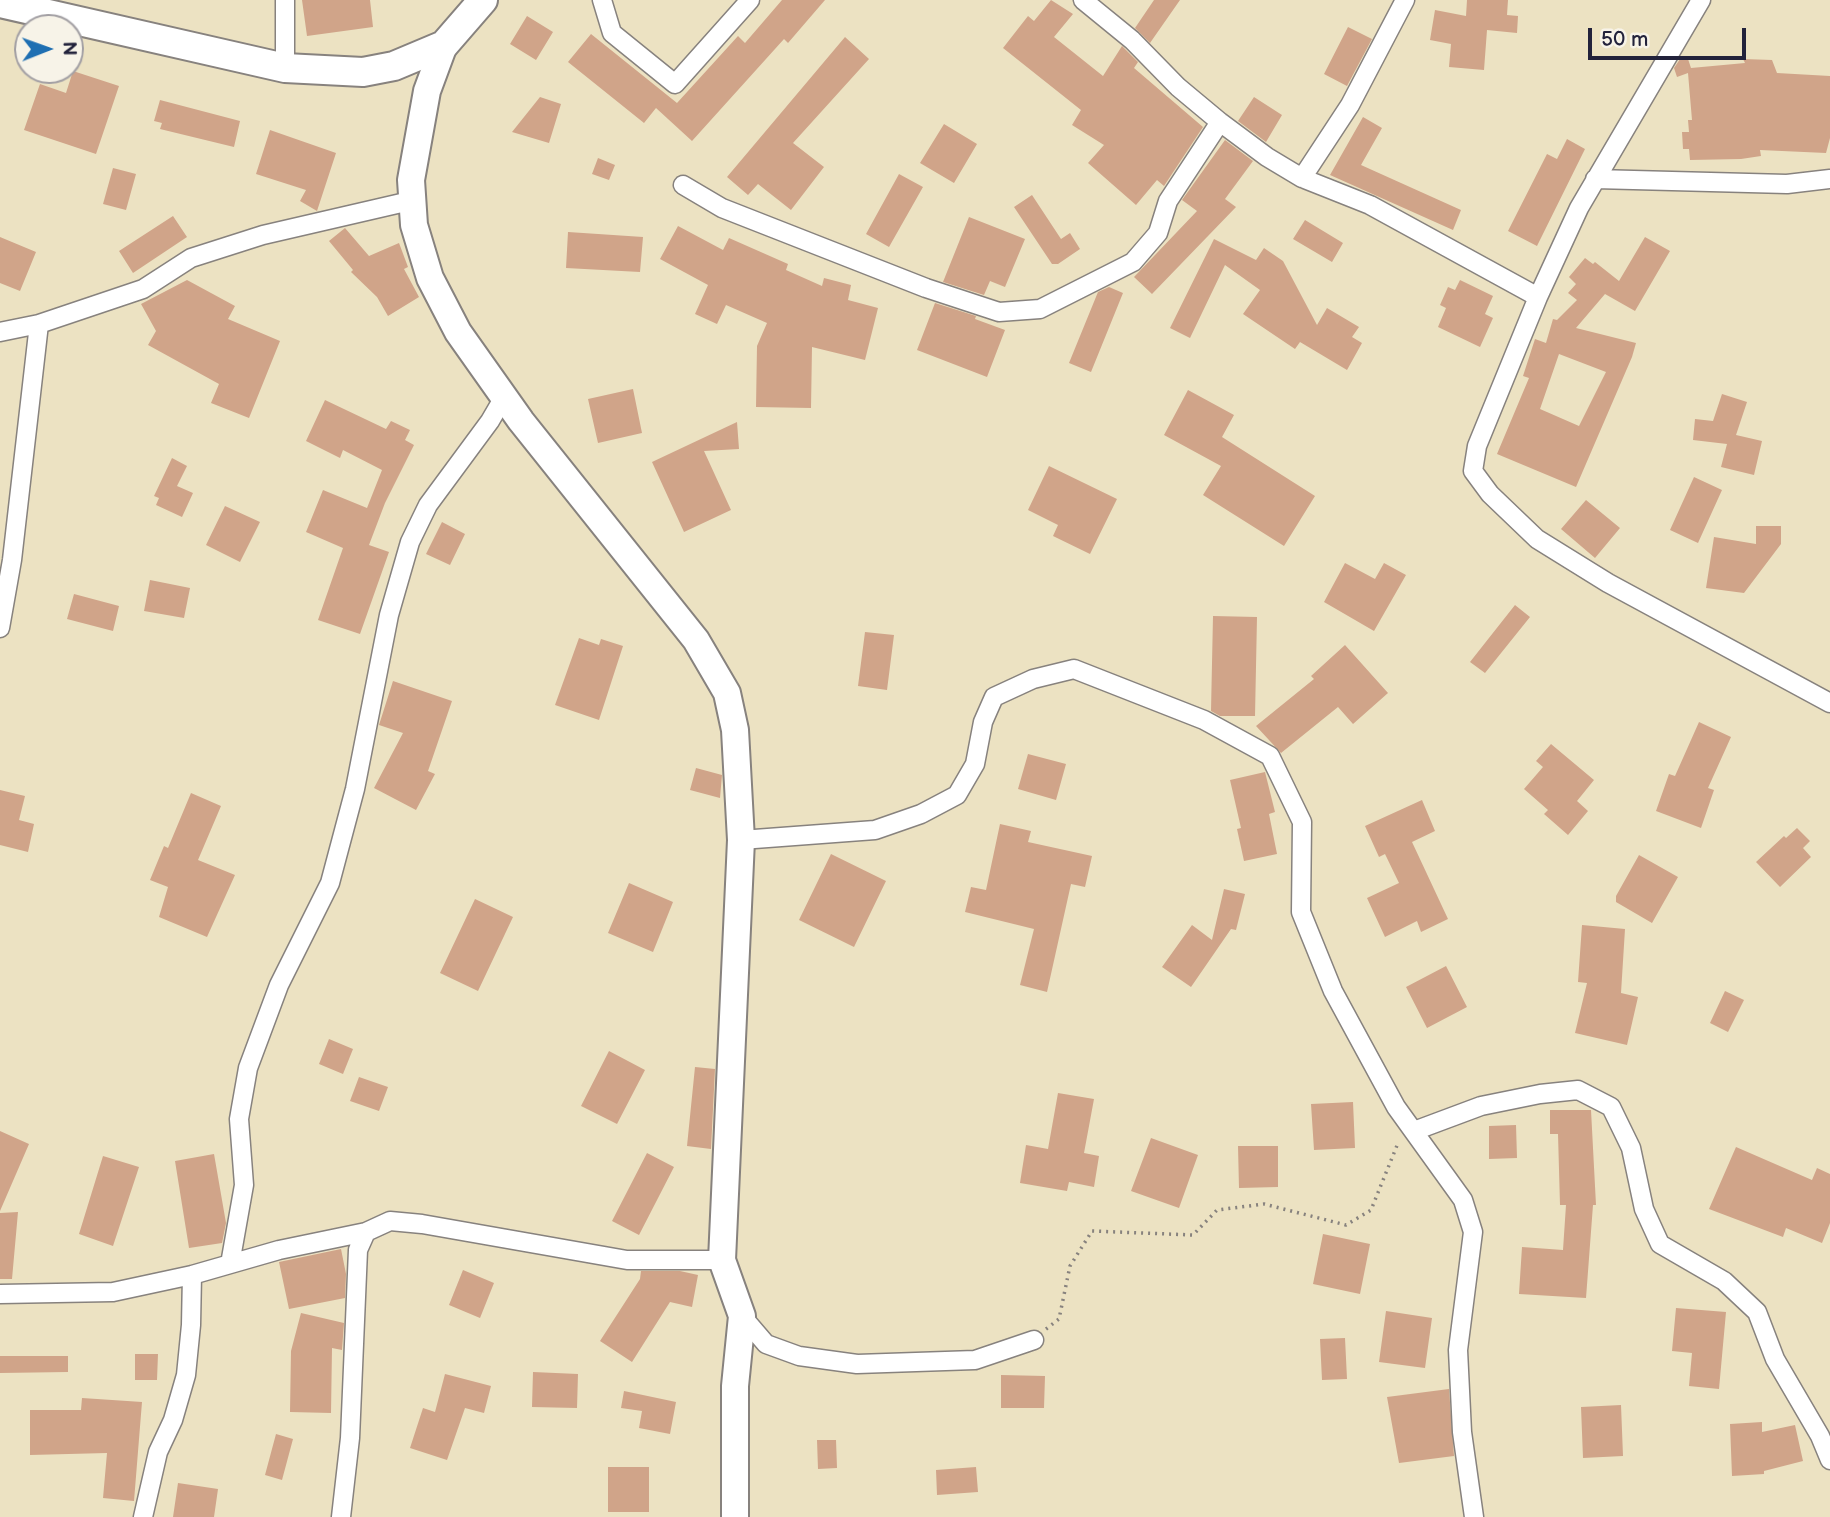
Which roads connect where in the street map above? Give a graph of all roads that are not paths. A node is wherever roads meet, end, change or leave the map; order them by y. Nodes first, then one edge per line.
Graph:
1 (285, 0) edge
2 (483, 0) edge
3 (603, 0) edge
4 (750, 0) edge
5 (1083, 0) edge
6 (1405, 0) edge
7 (1701, 0) edge
8 (0, 3) edge
9 (444, 45) junction
10 (285, 68) junction
11 (1220, 122) junction
12 (1302, 178) junction
13 (1595, 178) junction
14 (1830, 179) edge
15 (683, 185) dead end
16 (410, 201) junction
17 (1538, 298) junction
18 (39, 324) junction
19 (0, 332) edge
20 (504, 397) junction
21 (0, 628) edge
22 (1830, 703) edge
23 (740, 840) junction
24 (1414, 1131) junction
25 (366, 1232) junction
26 (722, 1260) junction
27 (230, 1264) junction
28 (191, 1275) junction
29 (0, 1294) edge
30 (741, 1316) junction
31 (1034, 1340) road end
32 (1830, 1461) edge
33 (143, 1517) edge
34 (341, 1517) edge
35 (735, 1517) edge
36 (1474, 1517) edge

1 - 10 street
2 - 9 main road
3 - 4 street
5 - 11 street
6 - 12 street
7 - 13 street
8 - 10 main road
9 - 10 main road
9 - 16 main road
11 - 12 street
11 - 15 street
12 - 17 street
13 - 14 street
13 - 17 street
16 - 18 street
16 - 20 main road
17 - 22 street
18 - 19 street
18 - 21 street
20 - 23 main road
20 - 27 street
23 - 24 street
23 - 26 main road
24 - 32 street
24 - 36 street
25 - 26 street
25 - 27 street
25 - 34 street
26 - 30 main road
27 - 28 street
28 - 29 street
28 - 33 street
30 - 31 street
30 - 35 main road

